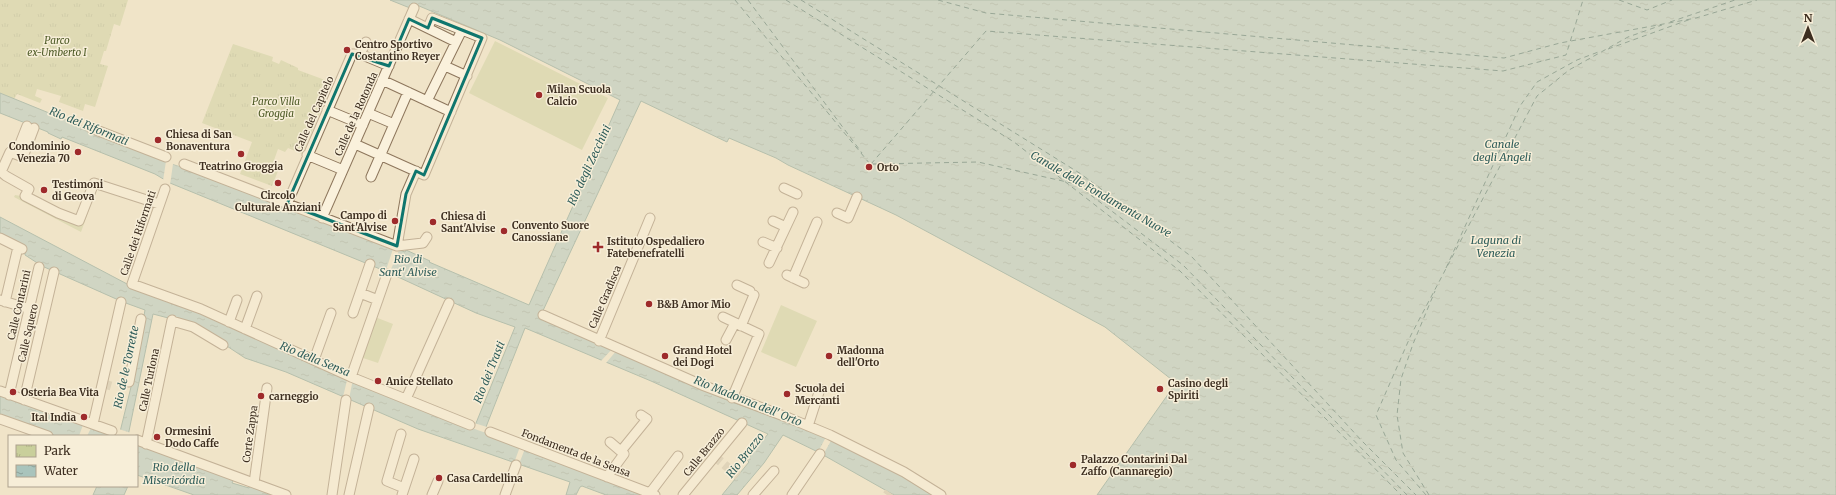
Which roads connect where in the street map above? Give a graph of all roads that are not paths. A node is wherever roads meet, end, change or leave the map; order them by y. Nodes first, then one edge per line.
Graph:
1 (414, 8) dead end
2 (409, 19) junction
3 (428, 28) junction
4 (462, 30) junction
5 (366, 42) dead end
6 (456, 42) junction
7 (360, 54) junction
8 (389, 66) junction
9 (444, 66) junction
10 (467, 76) junction
11 (382, 80) junction
12 (408, 92) junction
13 (427, 101) junction
14 (327, 110) junction
15 (451, 112) junction
16 (368, 113) junction
17 (394, 124) junction
18 (363, 125) junction
19 (91, 128) dead end
20 (30, 129) dead end
21 (355, 144) junction
22 (308, 155) junction
23 (380, 155) junction
24 (166, 156) dead end
25 (184, 164) dead end
26 (343, 170) junction
27 (1, 172) edge
28 (420, 173) junction
29 (371, 177) dead end
30 (784, 188) dead end
31 (165, 189) dead end
32 (797, 194) dead end
33 (857, 196) dead end
34 (159, 204) junction
35 (287, 204) junction
36 (793, 212) dead end
37 (837, 213) dead end
38 (322, 218) junction
39 (650, 218) dead end
40 (772, 221) dead end
41 (817, 222) dead end
42 (786, 227) junction
43 (427, 237) dead end
44 (0, 238) edge
45 (763, 242) dead end
46 (397, 246) junction
47 (777, 248) junction
48 (769, 262) dead end
49 (370, 264) dead end
50 (39, 267) dead end
51 (54, 272) dead end
52 (387, 274) dead end
53 (804, 283) dead end
54 (737, 285) dead end
55 (360, 293) junction
56 (257, 296) dead end
57 (237, 300) dead end
58 (378, 300) junction
59 (3, 301) edge
60 (121, 302) dead end
61 (449, 303) dead end
62 (30, 309) junction
63 (330, 313) dead end
64 (353, 313) dead end
65 (543, 315) dead end
66 (723, 317) dead end
67 (141, 319) dead end
68 (229, 322) junction
69 (738, 324) junction
70 (245, 329) junction
71 (726, 340) dead end
72 (599, 341) junction
73 (223, 345) dead end
74 (314, 360) junction
75 (351, 377) junction
76 (129, 382) dead end
77 (267, 388) dead end
78 (820, 389) dead end
79 (0, 391) edge
80 (9, 394) junction
81 (732, 398) junction
82 (406, 399) junction
83 (24, 400) junction
84 (346, 400) dead end
85 (368, 408) dead end
86 (641, 415) dead end
87 (0, 419) edge
88 (742, 422) dead end
89 (93, 424) junction
90 (470, 425) dead end
91 (808, 426) junction
92 (112, 431) dead end
93 (490, 432) dead end
94 (401, 434) dead end
95 (45, 435) edge
96 (138, 440) edge
97 (610, 442) dead end
98 (146, 444) junction
99 (620, 451) junction
100 (820, 454) dead end
101 (678, 456) dead end
102 (414, 459) dead end
103 (516, 465) dead end
104 (774, 471) dead end
105 (607, 477) junction
106 (438, 481) dead end
107 (254, 483) junction
108 (351, 490) edge
109 (403, 492) edge
110 (794, 492) edge
111 (652, 494) edge
112 (286, 495) edge
113 (332, 495) edge
114 (432, 495) edge
115 (506, 495) edge
116 (683, 495) edge
117 (753, 495) edge
118 (941, 495) edge

1 - 2 street
2 - 3 street
2 - 8 street, Calle de la Rotonda
3 - 4 street
3 - 6 street
4 - 6 street
4 - 10 street
5 - 7 street, Calle del Capitelo
6 - 9 street
7 - 8 street
7 - 14 street, Calle del Capitelo
8 - 11 street, Calle de la Rotonda
9 - 10 street
9 - 13 street
10 - 15 street
11 - 12 street
11 - 16 street, Calle de la Rotonda
12 - 13 street
12 - 17 street
13 - 15 street
14 - 18 street
14 - 22 street, Calle del Capitelo
15 - 28 street
16 - 17 street
16 - 18 street, Calle de la Rotonda
17 - 23 street
18 - 21 street, Calle de la Rotonda
19 - 24 street
20 - 27 street
21 - 23 street
21 - 26 street, Calle de la Rotonda
22 - 26 street
22 - 35 street, Calle del Capitelo
23 - 28 street
23 - 29 street
25 - 35 street
26 - 38 street, Calle de la Rotonda
27 - 34 street
28 - 46 street
30 - 32 street
31 - 34 street, Calle dei Riformati
33 - 37 street
34 - 68 street, Calle dei Riformati
35 - 38 street
36 - 42 street
38 - 46 street
39 - 72 street, Calle Gradisca
40 - 42 street
41 - 53 street
42 - 47 street
43 - 46 street
44 - 59 street
45 - 47 street
47 - 48 street
49 - 55 street
50 - 62 street, Calle Contarini
51 - 83 street, Calle Squero
52 - 58 street
54 - 69 street
55 - 58 street
55 - 64 street
56 - 70 street
57 - 68 street
58 - 75 street
59 - 62 street
60 - 89 street
61 - 82 street
62 - 80 street, Calle Contarini
63 - 74 street
65 - 72 street
66 - 69 street
67 - 76 street
68 - 70 street
69 - 71 street
69 - 81 street
70 - 74 street
72 - 81 street
73 - 98 street, Calle Turlona
74 - 75 street
75 - 82 street
77 - 107 street, Corte Zappa
78 - 91 street
79 - 80 street
80 - 83 street
81 - 91 street
82 - 90 street
83 - 89 street
84 - 113 street
85 - 108 street
86 - 99 street
87 - 95 street
88 - 116 street, Calle Brazzo
89 - 92 street
91 - 118 street
93 - 105 street, Fondamenta de la Sensa
94 - 109 street
96 - 98 street
97 - 99 street
98 - 107 street
99 - 105 street
100 - 110 street
101 - 111 street
102 - 109 street
103 - 115 street
104 - 117 street
105 - 111 street, Fondamenta de la Sensa
106 - 114 street
107 - 112 street

